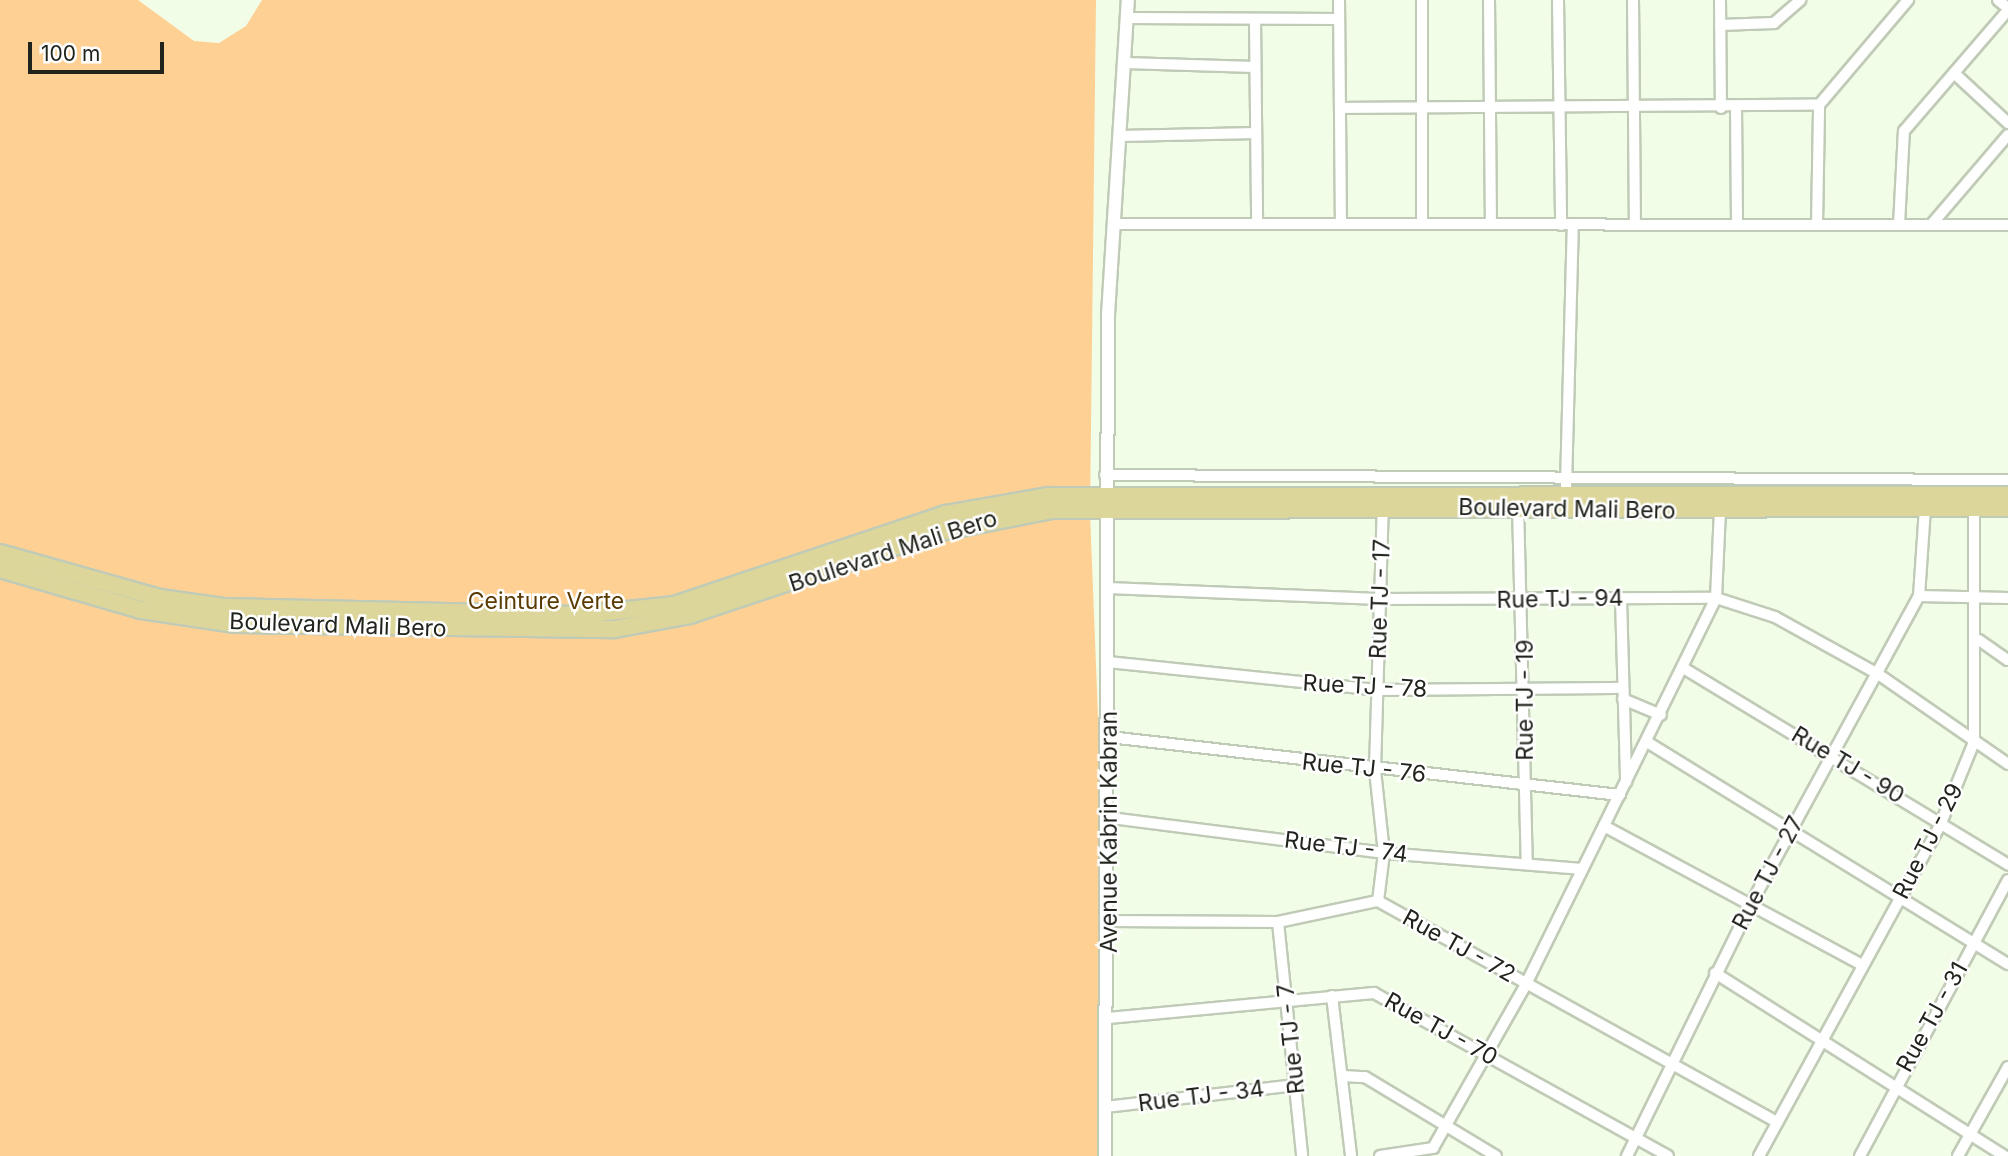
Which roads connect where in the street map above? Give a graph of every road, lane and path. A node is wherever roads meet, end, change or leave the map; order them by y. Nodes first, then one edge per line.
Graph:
1 (1128, 0) edge
2 (1339, 0) edge
3 (1422, 0) edge
4 (1489, 0) edge
5 (1558, 0) edge
6 (1633, 0) edge
7 (1720, 0) edge
8 (1800, 0) edge
9 (1908, 0) edge
10 (1998, 0) edge
11 (2008, 9) edge
12 (1127, 19) junction
13 (1255, 19) junction
14 (1339, 19) junction
15 (1720, 25) junction
16 (1125, 63) junction
17 (1255, 68) junction
18 (1954, 73) junction
19 (1819, 105) junction
20 (1423, 107) junction
21 (1489, 107) junction
22 (1633, 107) junction
23 (1736, 107) junction
24 (1340, 108) junction
25 (1560, 108) junction
26 (1720, 108) junction
27 (2008, 123) edge
28 (1256, 133) junction
29 (2008, 135) edge
30 (1120, 136) junction
31 (1114, 224) junction
32 (1257, 224) junction
33 (1341, 224) junction
34 (1422, 225) junction
35 (1491, 225) junction
36 (1561, 225) junction
37 (1573, 225) junction
38 (1635, 225) junction
39 (1737, 225) junction
40 (1817, 225) junction
41 (1899, 225) junction
42 (1931, 225) junction
43 (2008, 225) edge
44 (1105, 475) junction
45 (1161, 475) junction
46 (2008, 480) edge
47 (1953, 487) junction
48 (1566, 488) junction
49 (1160, 494) junction
50 (2008, 495) edge
51 (1128, 501) junction
52 (1518, 501) junction
53 (1974, 501) junction
54 (1084, 502) junction
55 (1105, 502) junction
56 (1383, 506) junction
57 (1925, 507) junction
58 (2008, 508) edge
59 (1720, 511) junction
60 (0, 554) edge
61 (0, 569) edge
62 (1108, 588) junction
63 (1919, 596) junction
64 (1621, 598) junction
65 (1716, 598) junction
66 (1978, 598) junction
67 (2008, 598) edge
68 (1380, 599) junction
69 (1524, 599) junction
70 (1979, 640) junction
71 (2008, 660) edge
72 (1108, 662) junction
73 (1685, 669) junction
74 (1878, 674) junction
75 (1623, 688) junction
76 (1378, 690) junction
77 (1525, 690) junction
78 (1623, 699) junction
79 (1661, 715) junction
80 (1109, 737) junction
81 (1974, 742) junction
82 (1647, 743) junction
83 (1832, 754) junction
84 (2008, 764) edge
85 (1374, 770) junction
86 (1626, 782) junction
87 (1525, 786) junction
88 (1620, 794) junction
89 (1111, 818) junction
90 (1941, 822) junction
91 (1604, 826) junction
92 (1791, 827) junction
93 (1384, 853) junction
94 (1527, 864) junction
95 (2008, 865) edge
96 (1583, 869) junction
97 (2008, 880) edge
98 (1901, 895) junction
99 (1378, 901) junction
100 (1752, 902) junction
101 (1110, 920) junction
102 (1278, 922) junction
103 (1973, 942) junction
104 (2008, 964) edge
105 (1862, 965) junction
106 (1715, 973) junction
107 (1526, 984) junction
108 (1332, 996) junction
109 (1287, 998) junction
110 (1108, 1018) junction
111 (1820, 1040) junction
112 (1488, 1055) junction
113 (1673, 1063) junction
114 (2008, 1067) edge
115 (1343, 1076) junction
116 (1895, 1084) junction
117 (1296, 1085) junction
118 (1106, 1107) junction
119 (1777, 1122) junction
120 (1448, 1125) junction
121 (1971, 1133) junction
122 (1636, 1138) junction
123 (1105, 1156) edge
124 (1302, 1156) edge
125 (1351, 1156) edge
126 (1380, 1156) edge
127 (1496, 1156) edge
128 (1627, 1156) edge
129 (1668, 1156) edge
130 (1759, 1156) edge
131 (1860, 1156) edge
132 (1958, 1156) edge
133 (2005, 1156) edge

1 - 12 street, Avenue Kabrin Kabran
2 - 14 street
3 - 20 street
4 - 21 street
5 - 25 street
6 - 22 street
7 - 15 street
8 - 15 street
9 - 19 street
10 - 11 street
11 - 18 street
12 - 13 street
12 - 16 street, Avenue Kabrin Kabran
13 - 14 street
13 - 17 street
14 - 24 street
15 - 26 street
16 - 17 street
16 - 30 street, Avenue Kabrin Kabran
17 - 28 street
18 - 27 street
18 - 41 street
19 - 23 street
19 - 40 street
20 - 21 street
20 - 24 street
20 - 34 street
21 - 25 street
21 - 35 street
22 - 25 street
22 - 26 street
22 - 38 street
23 - 26 street
23 - 39 street
24 - 33 street
25 - 36 street
28 - 30 street
28 - 32 street
29 - 42 street
30 - 31 street, Avenue Kabrin Kabran
31 - 32 street
31 - 44 street, Avenue Kabrin Kabran
32 - 33 street
33 - 34 street
34 - 35 street
35 - 36 street
36 - 37 street
37 - 38 street
37 - 48 street
38 - 39 street
39 - 40 street
40 - 41 street
41 - 42 street
42 - 43 street
44 - 45 street
44 - 55 street, Avenue Kabrin Kabran
45 - 48 street
45 - 49 street
46 - 47 street
47 - 48 main road, Boulevard Mali Bero
47 - 53 main road, Boulevard Mali Bero
48 - 52 main road, Boulevard Mali Bero
49 - 51 main road, Boulevard Mali Bero
49 - 52 main road, Boulevard Mali Bero
50 - 53 main road, Boulevard Mali Bero
51 - 55 main road
51 - 56 main road, Boulevard Mali Bero
52 - 56 main road, Boulevard Mali Bero
52 - 59 main road, Boulevard Mali Bero
52 - 69 street, Rue TJ - 19
53 - 57 main road, Boulevard Mali Bero
53 - 58 main road, Boulevard Mali Bero
53 - 66 street, Rue TJ - 29
54 - 55 main road
54 - 60 main road, Boulevard Mali Bero
54 - 61 main road, Boulevard Mali Bero
55 - 62 street, Avenue Kabrin Kabran
56 - 68 street, Rue TJ - 17
57 - 59 main road, Boulevard Mali Bero
57 - 63 street, Rue TJ - 27
59 - 65 street
62 - 68 street, Rue TJ - 94
62 - 72 street, Avenue Kabrin Kabran
63 - 66 street
63 - 74 street, Rue TJ - 27
64 - 65 street, Rue TJ - 94
64 - 69 street, Rue TJ - 94
64 - 75 street
65 - 73 street
65 - 74 street, Rue TJ - 94
66 - 67 street
66 - 70 street, Rue TJ - 29
68 - 69 street, Rue TJ - 94
68 - 76 street, Rue TJ - 17
69 - 77 street, Rue TJ - 19
70 - 71 street
70 - 81 street, Rue TJ - 29
72 - 76 street, Rue TJ - 78
72 - 80 street, Avenue Kabrin Kabran
73 - 79 street
73 - 83 street, Rue TJ - 90
74 - 81 street, Rue TJ - 94
74 - 83 street, Rue TJ - 27
75 - 77 street, Rue TJ - 78
75 - 78 street
76 - 77 street, Rue TJ - 78
76 - 85 street, Rue TJ - 17
77 - 87 street, Rue TJ - 19
78 - 79 street
78 - 86 street
79 - 82 street
80 - 85 street, Rue TJ - 76
80 - 89 street, Avenue Kabrin Kabran
81 - 84 street, Rue TJ - 94
81 - 90 street, Rue TJ - 29
82 - 86 street
82 - 92 street
83 - 90 street, Rue TJ - 90
83 - 92 street, Rue TJ - 27
85 - 87 street, Rue TJ - 76
85 - 93 street, Rue TJ - 17
86 - 88 street
87 - 88 street, Rue TJ - 76
87 - 94 street, Rue TJ - 19
88 - 91 street
89 - 93 street, Rue TJ - 74
89 - 101 street, Avenue Kabrin Kabran
90 - 95 street, Rue TJ - 90
90 - 98 street, Rue TJ - 29
91 - 96 street
91 - 100 street
92 - 98 street
92 - 100 street, Rue TJ - 27
93 - 94 street, Rue TJ - 74
93 - 99 street, Rue TJ - 17
94 - 96 street, Rue TJ - 74
96 - 107 street
97 - 103 street, Rue TJ - 31
98 - 103 street
98 - 105 street, Rue TJ - 29
99 - 102 street, Rue TJ - 72
99 - 107 street, Rue TJ - 72
100 - 105 street
100 - 106 street, Rue TJ - 27
101 - 102 street, Rue TJ - 72
101 - 110 street, Avenue Kabrin Kabran
102 - 109 street, Rue TJ - 7
103 - 104 street
103 - 116 street, Rue TJ - 31
105 - 111 street, Rue TJ - 29
106 - 111 street
106 - 113 street, Rue TJ - 27
107 - 112 street
107 - 113 street, Rue TJ - 72
108 - 109 street, Rue TJ - 70
108 - 112 street, Rue TJ - 70
108 - 115 street
109 - 110 street, Rue TJ - 70
109 - 117 street, Rue TJ - 7
110 - 118 street, Avenue Kabrin Kabran
111 - 116 street
111 - 119 street, Rue TJ - 29
112 - 120 street
112 - 122 street, Rue TJ - 70
113 - 119 street, Rue TJ - 72
113 - 122 street, Rue TJ - 27
114 - 121 street
115 - 120 street
115 - 125 street
116 - 121 street
116 - 131 street, Rue TJ - 31
117 - 118 street, Rue TJ - 34
117 - 124 street, Rue TJ - 7
118 - 123 street, Avenue Kabrin Kabran
119 - 130 street, Rue TJ - 29
120 - 126 street
120 - 127 street
121 - 132 street
121 - 133 street
122 - 128 street, Rue TJ - 27
122 - 129 street, Rue TJ - 70

